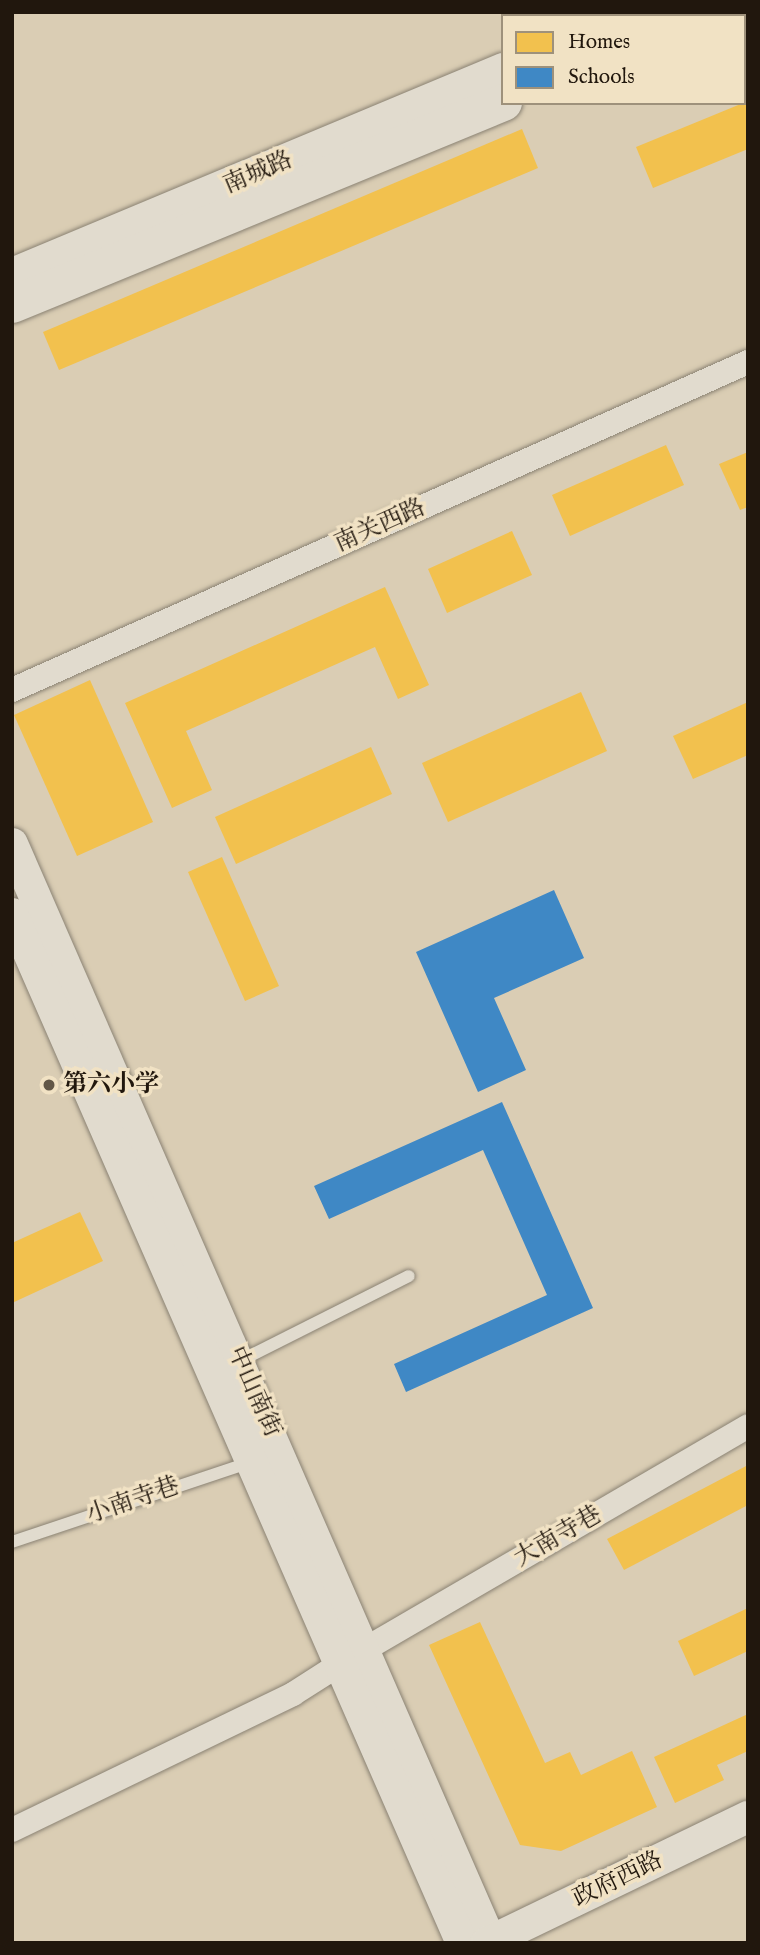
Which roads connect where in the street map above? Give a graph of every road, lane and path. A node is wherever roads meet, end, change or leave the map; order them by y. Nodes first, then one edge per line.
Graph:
1 (501, 72) edge
2 (501, 103) edge
3 (12, 276) edge
4 (12, 304) edge
5 (748, 362) edge
6 (12, 690) edge
7 (12, 844) edge
8 (12, 914) edge
9 (409, 1276) dead end
10 (228, 1367) junction
11 (748, 1426) edge
12 (255, 1461) junction
13 (12, 1542) edge
14 (368, 1648) junction
15 (340, 1664) junction
16 (748, 1817) edge
17 (12, 1830) edge
18 (748, 1839) edge
19 (483, 1942) edge
20 (538, 1943) edge

1 - 3 main road, 南城路
2 - 4 main road, 南城路
5 - 6 street, 南关西路
7 - 10 street, 中山南街
8 - 10 street, 中山南街
9 - 10 lane
10 - 12 street, 中山南街
10 - 14 street, 中山南街
11 - 14 street, 大南寺巷
12 - 13 lane, 小南寺巷
12 - 15 street, 中山南街
14 - 19 street, 中山南街
15 - 17 street
15 - 19 street, 中山南街
16 - 19 street, 政府西路
18 - 20 street, 政府西路

